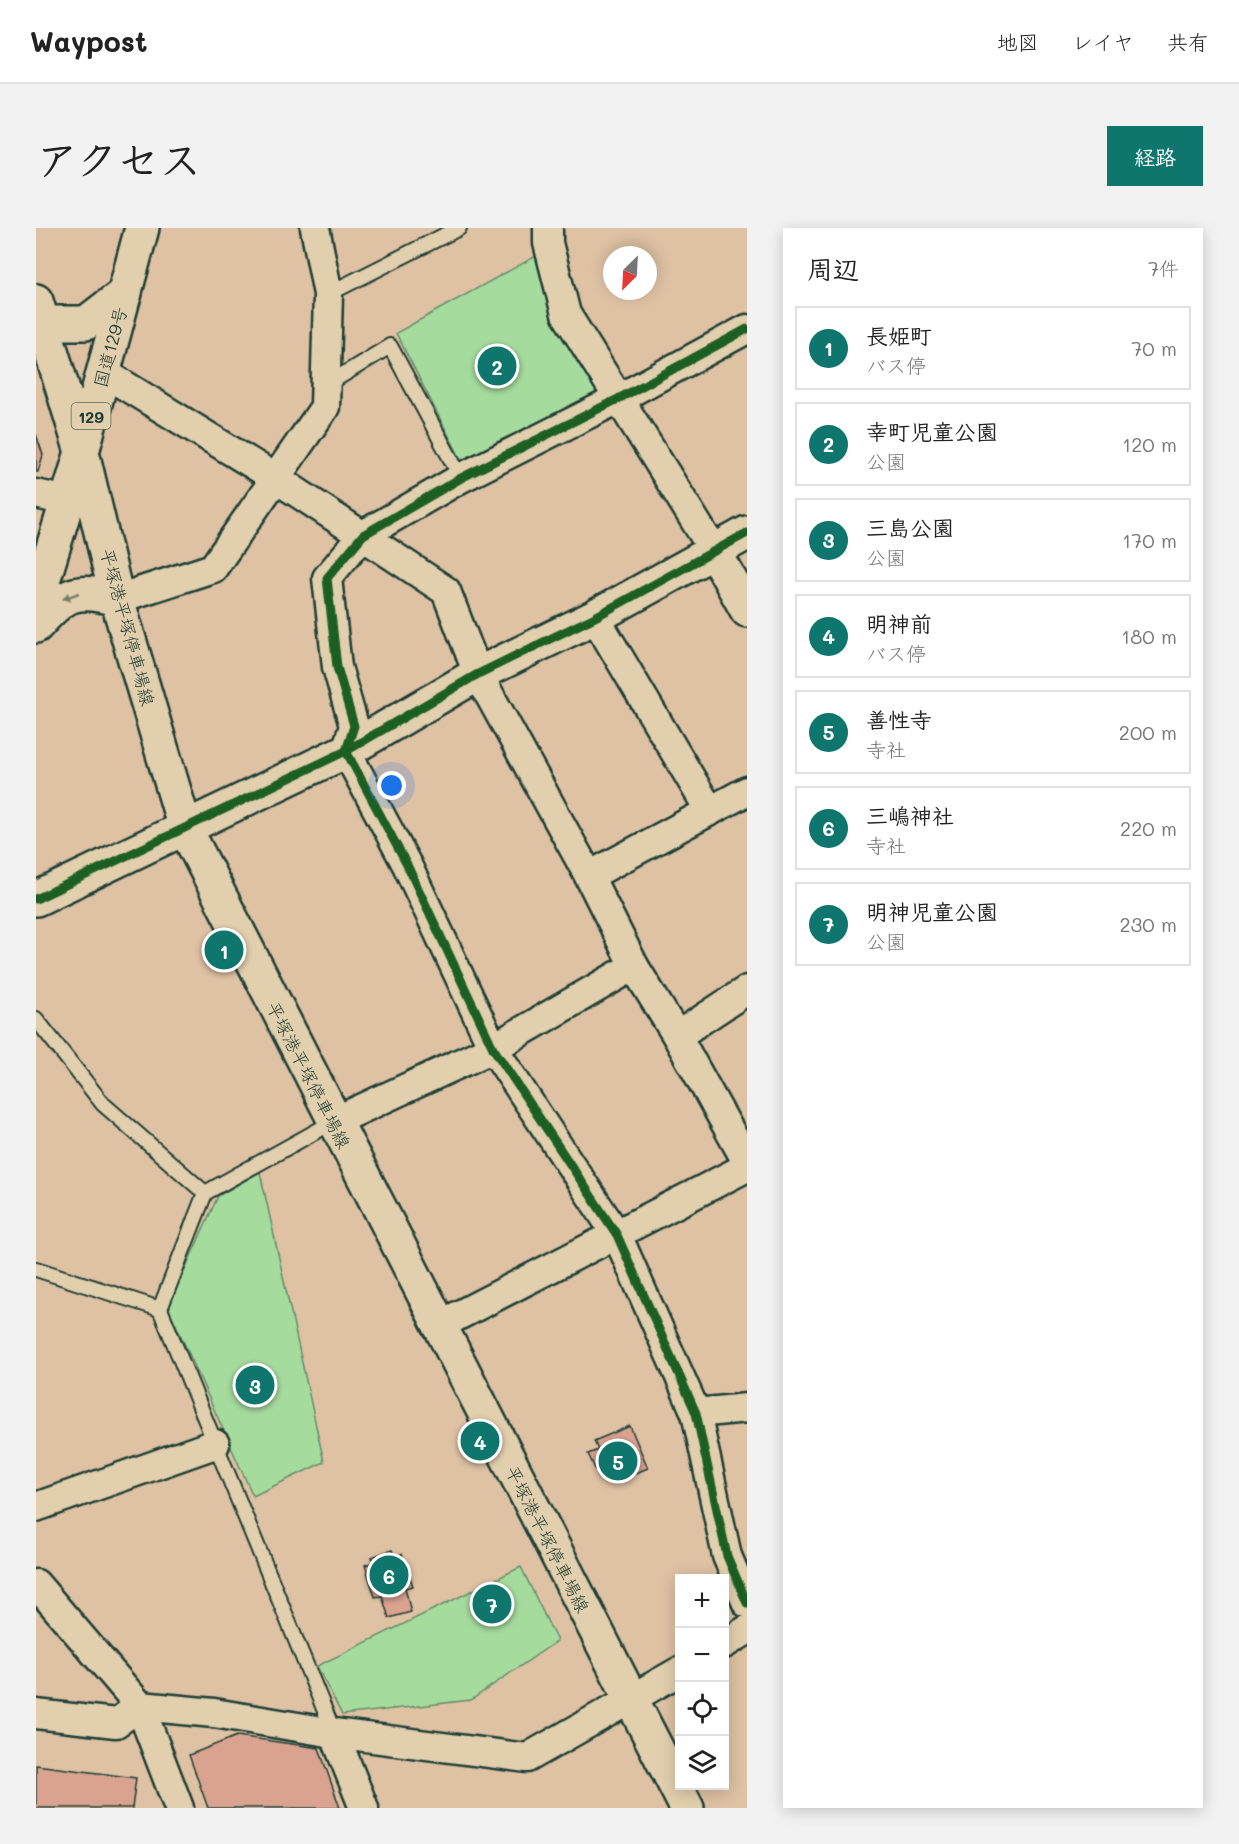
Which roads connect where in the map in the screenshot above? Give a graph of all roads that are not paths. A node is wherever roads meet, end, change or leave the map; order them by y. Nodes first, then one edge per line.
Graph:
1 (142, 228) edge
2 (315, 228) edge
3 (459, 228) edge
4 (548, 228) edge
5 (125, 293) junction
6 (328, 294) junction
7 (39, 312) edge
8 (747, 329) edge
9 (103, 372) junction
10 (326, 385) junction
11 (618, 399) junction
12 (81, 452) junction
13 (461, 478) junction
14 (277, 479) junction
15 (51, 498) edge
16 (747, 533) edge
17 (363, 535) junction
18 (714, 551) junction
19 (117, 599) junction
20 (36, 604) edge
21 (747, 610) edge
22 (595, 617) junction
23 (36, 626) edge
24 (478, 674) junction
25 (346, 751) junction
26 (747, 791) edge
27 (710, 811) junction
28 (185, 828) junction
29 (589, 876) junction
30 (36, 900) edge
31 (634, 966) junction
32 (747, 990) edge
33 (36, 1019) edge
34 (677, 1036) junction
35 (493, 1048) junction
36 (333, 1122) junction
37 (747, 1162) edge
38 (747, 1167) edge
39 (205, 1194) junction
40 (617, 1235) junction
41 (36, 1269) edge
42 (160, 1309) junction
43 (438, 1326) junction
44 (747, 1408) edge
45 (696, 1413) junction
46 (215, 1444) junction
47 (36, 1507) edge
48 (36, 1584) edge
49 (747, 1603) edge
50 (747, 1630) edge
51 (729, 1641) edge
52 (675, 1674) edge
53 (632, 1700) junction
54 (140, 1706) junction
55 (36, 1714) edge
56 (334, 1733) junction
57 (179, 1808) edge
58 (364, 1808) edge
59 (687, 1808) edge

1 - 5 main road, 国道129号 / 129
2 - 6 street
3 - 6 lane
4 - 11 street
5 - 7 main road
5 - 9 main road, 国道129号 / 129
6 - 10 street
7 - 12 main road, 平塚港平塚停車場線
8 - 11 street
9 - 12 main road, 国道129号 / 129
9 - 14 street
10 - 13 lane
10 - 14 street
11 - 13 street
11 - 18 street
12 - 15 main road, 国道129号 / 129
12 - 19 main road, 平塚港平塚停車場線
13 - 17 street
14 - 17 street
14 - 19 street
15 - 20 main road, 国道129号 / 129
16 - 18 main road
17 - 24 street
17 - 25 street
18 - 21 main road
18 - 22 main road
19 -> 23 main road
19 - 28 main road, 平塚港平塚停車場線
22 - 24 main road
22 - 27 street
24 - 25 main road
24 - 29 street
25 - 28 main road
25 - 35 street
26 - 27 street
27 - 29 street
28 - 30 main road
28 - 36 main road, 平塚港平塚停車場線
29 - 31 street
31 - 34 street
31 - 35 street
32 - 34 street
33 - 39 lane
34 - 37 street
35 - 36 street
35 - 40 street
36 - 39 lane
36 - 43 main road, 平塚港平塚停車場線
38 - 40 street
39 - 42 lane
40 - 43 street
40 - 45 street
41 - 42 lane
42 - 46 lane
43 - 53 main road, 平塚港平塚停車場線
44 - 45 street
45 - 49 street
46 - 47 street
46 - 56 lane
48 - 54 street
50 - 51 street
52 - 53 street
53 - 56 street
53 - 59 main road, 平塚港平塚停車場線
54 - 55 street
54 - 56 street
54 - 57 street
56 - 58 street

